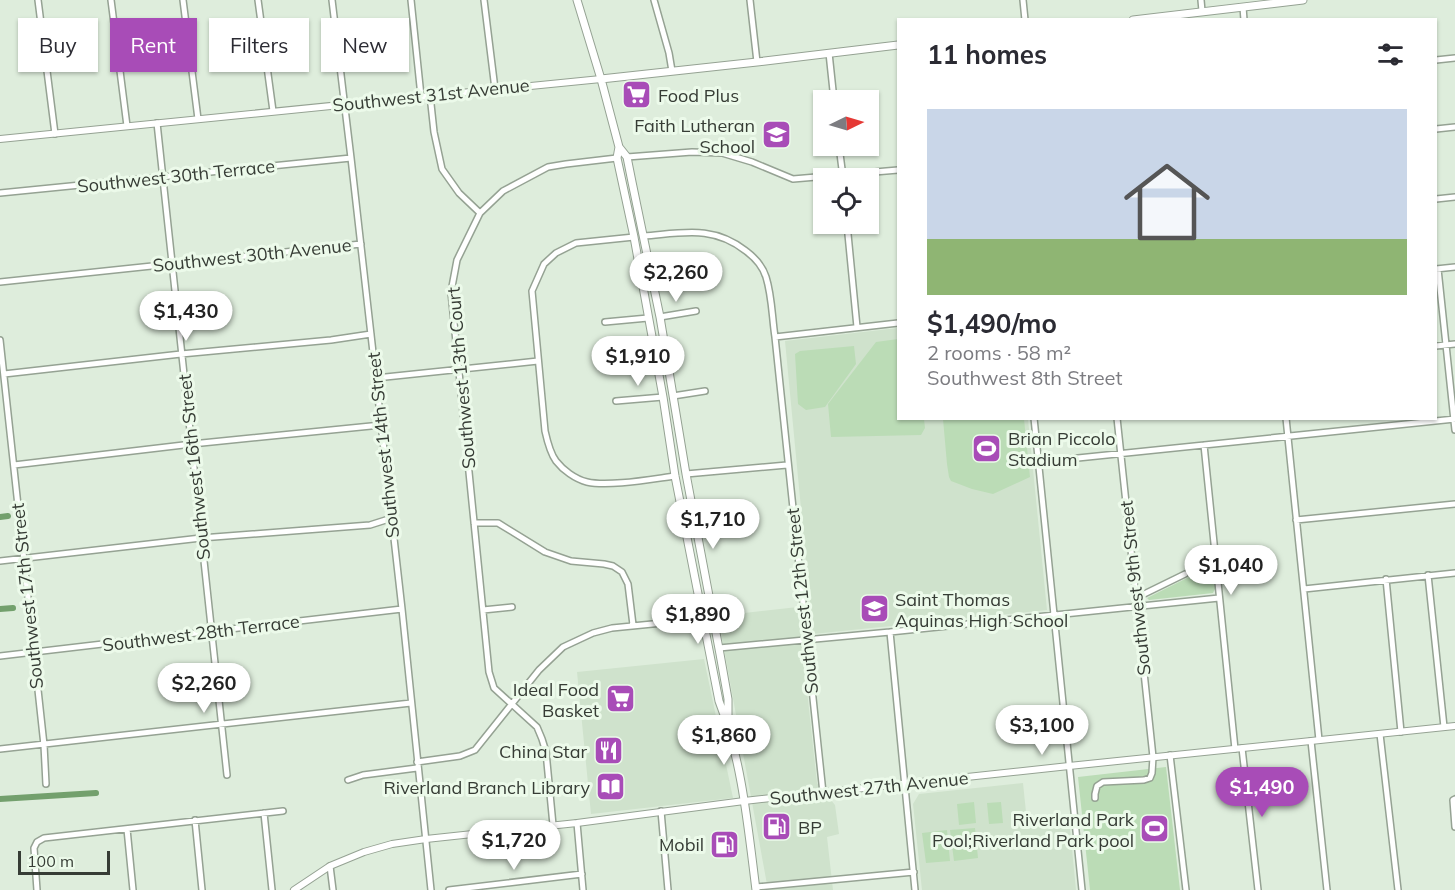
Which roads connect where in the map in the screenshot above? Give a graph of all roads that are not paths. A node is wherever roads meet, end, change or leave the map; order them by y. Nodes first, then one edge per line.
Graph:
1 (38, 0) edge
2 (111, 0) edge
3 (183, 0) edge
4 (258, 0) edge
5 (332, 0) edge
6 (411, 0) edge
7 (484, 0) edge
8 (577, 0) edge
9 (654, 0) edge
10 (750, 0) edge
11 (1023, 0) edge
12 (1201, 0) edge
13 (1303, 0) edge
14 (1243, 7) junction
15 (1202, 11) junction
16 (1025, 18) edge
17 (1160, 18) edge
18 (1244, 18) edge
19 (897, 45) edge
20 (829, 53) junction
21 (1455, 58) edge
22 (1437, 60) edge
23 (757, 62) junction
24 (672, 71) junction
25 (601, 79) junction
26 (495, 89) junction
27 (833, 90) edge
28 (430, 95) junction
29 (421, 96) junction
30 (345, 104) junction
31 (273, 111) junction
32 (198, 119) junction
33 (158, 123) junction
34 (127, 126) junction
35 (1455, 127) edge
36 (1437, 129) edge
37 (55, 134) junction
38 (0, 139) edge
39 (619, 147) junction
40 (627, 157) junction
41 (351, 158) junction
42 (617, 158) junction
43 (897, 170) edge
44 (879, 172) edge
45 (163, 177) junction
46 (813, 178) edge
47 (0, 193) edge
48 (1455, 196) edge
49 (627, 199) junction
50 (1437, 199) edge
51 (480, 213) junction
52 (848, 234) edge
53 (644, 236) junction
54 (634, 237) junction
55 (361, 244) junction
56 (172, 264) junction
57 (1455, 267) edge
58 (1437, 269) edge
59 (0, 282) edge
60 (696, 311) dead end
61 (660, 317) junction
62 (648, 318) junction
63 (605, 322) dead end
64 (897, 323) edge
65 (857, 327) junction
66 (371, 334) junction
67 (775, 337) junction
68 (0, 340) edge
69 (1446, 344) junction
70 (1455, 344) edge
71 (1437, 346) edge
72 (182, 354) junction
73 (538, 361) junction
74 (458, 369) junction
75 (4, 374) junction
76 (376, 378) junction
77 (705, 391) dead end
78 (673, 396) junction
79 (663, 397) junction
80 (616, 400) dead end
81 (8, 419) junction
82 (1454, 419) edge
83 (0, 420) edge
84 (1034, 420) edge
85 (1117, 420) edge
86 (1286, 420) edge
87 (381, 425) junction
88 (678, 426) junction
89 (1455, 430) edge
90 (1287, 437) junction
91 (192, 444) junction
92 (1204, 446) junction
93 (1121, 455) junction
94 (1039, 462) junction
95 (14, 465) junction
96 (788, 465) junction
97 (686, 474) junction
98 (675, 476) junction
99 (1455, 504) edge
100 (392, 518) junction
101 (1296, 520) junction
102 (474, 523) junction
103 (201, 538) junction
104 (23, 558) junction
105 (0, 561) edge
106 (1455, 573) edge
107 (1185, 574) dead end
108 (1428, 575) junction
109 (1386, 579) junction
110 (1304, 589) junction
111 (1136, 598) junction
112 (1219, 598) junction
113 (1137, 606) junction
114 (512, 607) dead end
115 (402, 609) junction
116 (483, 610) junction
117 (1054, 615) junction
118 (702, 619) junction
119 (633, 625) junction
120 (212, 632) junction
121 (890, 632) junction
122 (806, 640) junction
123 (719, 648) junction
124 (33, 652) junction
125 (0, 656) edge
126 (411, 703) junction
127 (512, 704) junction
128 (222, 723) junction
129 (728, 725) junction
130 (1455, 726) edge
131 (1444, 727) junction
132 (1401, 732) junction
133 (1380, 734) junction
134 (1319, 740) junction
135 (1311, 741) junction
136 (44, 745) junction
137 (1239, 748) junction
138 (0, 749) edge
139 (1170, 755) junction
140 (1153, 757) junction
141 (417, 765) junction
142 (1069, 765) junction
143 (227, 775) dead end
144 (348, 780) dead end
145 (46, 784) dead end
146 (904, 784) junction
147 (823, 793) junction
148 (1095, 798) dead end
149 (1455, 799) edge
150 (744, 801) junction
151 (283, 811) dead end
152 (661, 812) junction
153 (264, 813) junction
154 (195, 820) junction
155 (577, 823) junction
156 (553, 825) junction
157 (1455, 827) edge
158 (127, 829) junction
159 (426, 839) junction
160 (330, 866) junction
161 (914, 872) junction
162 (582, 874) junction
163 (496, 887) edge
164 (756, 889) edge
165 (37, 890) edge
166 (133, 890) edge
167 (202, 890) edge
168 (272, 890) edge
169 (294, 890) edge
170 (333, 890) edge
171 (431, 890) edge
172 (449, 890) edge
173 (583, 890) edge
174 (668, 890) edge
175 (915, 890) edge
176 (1082, 890) edge
177 (1186, 890) edge
178 (1258, 890) edge
179 (1327, 890) edge
180 (1398, 890) edge

1 - 37 street
2 - 34 street
3 - 32 street
4 - 31 street
5 - 30 street, Southwest 14th Street
6 - 29 street
7 - 26 street
8 - 25 main road
9 - 24 street
10 - 23 street
11 - 16 street
12 - 15 street
13 - 14 main road
14 - 15 main road
14 - 18 street
15 - 17 main road
19 - 20 main road, Southwest 31st Avenue
20 - 23 main road, Southwest 31st Avenue
20 - 27 street
21 - 22 street
23 - 24 main road, Southwest 31st Avenue
24 - 25 main road, Southwest 31st Avenue
25 - 26 street, Southwest 31st Avenue
25 - 39 main road
26 - 28 street, Southwest 31st Avenue
28 - 29 street, Southwest 31st Avenue
28 - 51 street
29 - 30 street, Southwest 31st Avenue
30 - 31 street, Southwest 31st Avenue
30 - 41 street, Southwest 14th Street
31 - 32 street, Southwest 31st Avenue
32 - 33 street, Southwest 31st Avenue
33 - 34 street, Southwest 31st Avenue
33 - 45 street, Southwest 16th Street
34 - 37 street, Southwest 31st Avenue
35 - 36 street
37 - 38 street, Southwest 31st Avenue
39 - 40 main road
39 - 42 main road
40 - 46 street
40 - 53 main road
41 - 45 street, Southwest 30th Terrace
41 - 55 street, Southwest 14th Street
42 - 49 main road
42 - 51 street
43 - 44 street
45 - 47 street, Southwest 30th Terrace
45 - 56 street, Southwest 16th Street
48 - 50 street
49 - 53 main road
49 - 54 main road
51 - 74 street, Southwest 13th Court
52 - 65 street
53 - 61 main road
53 - 67 street, Southwest 12th Street
54 - 62 main road
54 - 73 street
55 - 56 street, Southwest 30th Avenue
55 - 66 street, Southwest 14th Street
56 - 59 street, Southwest 30th Avenue
56 - 72 street, Southwest 16th Street
57 - 58 street
58 - 69 street
60 - 61 street
61 - 78 main road
62 - 63 street
62 - 79 main road
64 - 65 street
65 - 67 street
66 - 72 street
66 - 76 street, Southwest 14th Street
67 - 96 street, Southwest 12th Street
68 - 75 street, Southwest 17th Street
69 - 70 street
69 - 71 street
69 - 82 street
72 - 75 street
72 - 91 street, Southwest 16th Street
73 - 74 street
73 - 98 street
74 - 76 street
74 - 102 street, Southwest 13th Court
75 - 81 street, Southwest 17th Street
76 - 87 street, Southwest 14th Street
77 - 78 street
78 - 88 main road
79 - 80 street
79 - 88 main road
79 - 98 main road
81 - 83 street
81 - 95 street, Southwest 17th Street
82 - 89 street
82 - 90 street
84 - 94 street
85 - 93 street, Southwest 9th Street
86 - 90 street
87 - 91 street
87 - 100 street, Southwest 14th Street
88 - 97 main road
90 - 92 street
90 - 101 street
91 - 95 street
91 - 103 street, Southwest 16th Street
92 - 93 street
92 - 112 street
93 - 94 street
93 - 111 street, Southwest 9th Street
94 - 117 street
95 - 104 street, Southwest 17th Street
96 - 97 street
96 - 122 street, Southwest 12th Street
97 - 123 main road
98 - 118 main road
99 - 101 street
100 - 103 street
100 - 115 street, Southwest 14th Street
101 - 110 street
102 - 116 street, Southwest 13th Court
102 - 119 street
103 - 104 street
103 - 120 street, Southwest 16th Street
104 - 105 street
104 - 124 street, Southwest 17th Street
106 - 108 street
107 - 111 street
108 - 109 street
108 - 131 street
109 - 110 street
109 - 132 street
110 - 134 street
111 - 113 street, Southwest 9th Street
112 - 113 street
112 - 137 street
113 - 117 street
113 - 140 street, Southwest 9th Street
114 - 116 street
115 - 120 street, Southwest 28th Terrace
115 - 126 street, Southwest 14th Street
116 - 127 street, Southwest 13th Court
117 - 121 street
117 - 142 street
118 - 119 street
118 - 123 main road
118 - 129 main road
119 - 127 street
120 - 124 street, Southwest 28th Terrace
120 - 128 street, Southwest 16th Street
121 - 122 street
121 - 146 street
122 - 123 street
122 - 147 street, Southwest 12th Street
123 - 129 main road
124 - 125 street, Southwest 28th Terrace
124 - 136 street, Southwest 17th Street
126 - 128 street
126 - 141 street, Southwest 14th Street
127 - 141 street
127 - 156 street, Southwest 13th Court
128 - 136 street
128 - 143 street, Southwest 16th Street
129 - 150 main road
130 - 131 street, Southwest 27th Avenue
131 - 132 street, Southwest 27th Avenue
132 - 133 street, Southwest 27th Avenue
133 - 134 street, Southwest 27th Avenue
133 - 180 street
134 - 135 street, Southwest 27th Avenue
135 - 137 street, Southwest 27th Avenue
135 - 179 street
136 - 138 street
136 - 145 street, Southwest 17th Street
137 - 139 street, Southwest 27th Avenue
137 - 178 street
139 - 140 street, Southwest 27th Avenue
139 - 177 street
140 - 142 street, Southwest 27th Avenue
140 - 148 street
141 - 144 street
141 - 159 street, Southwest 14th Street
142 - 146 street, Southwest 27th Avenue
142 - 176 street
146 - 147 street, Southwest 27th Avenue
146 - 161 street
147 - 150 street, Southwest 27th Avenue
149 - 157 street
150 - 152 street, Southwest 27th Avenue
150 - 164 main road
151 - 153 street
152 - 155 street, Southwest 27th Avenue
152 - 174 street
153 - 154 street
153 - 168 street
154 - 158 street
154 - 167 street
155 - 156 street, Southwest 27th Avenue
155 - 162 street
156 - 159 street, Southwest 27th Avenue
158 - 165 street
158 - 166 street
159 - 160 street, Southwest 27th Avenue
159 - 171 street, Southwest 14th Street
160 - 169 street, Southwest 27th Avenue
160 - 170 street
161 - 164 street
161 - 175 street
162 - 163 street
162 - 173 street
163 - 172 street

